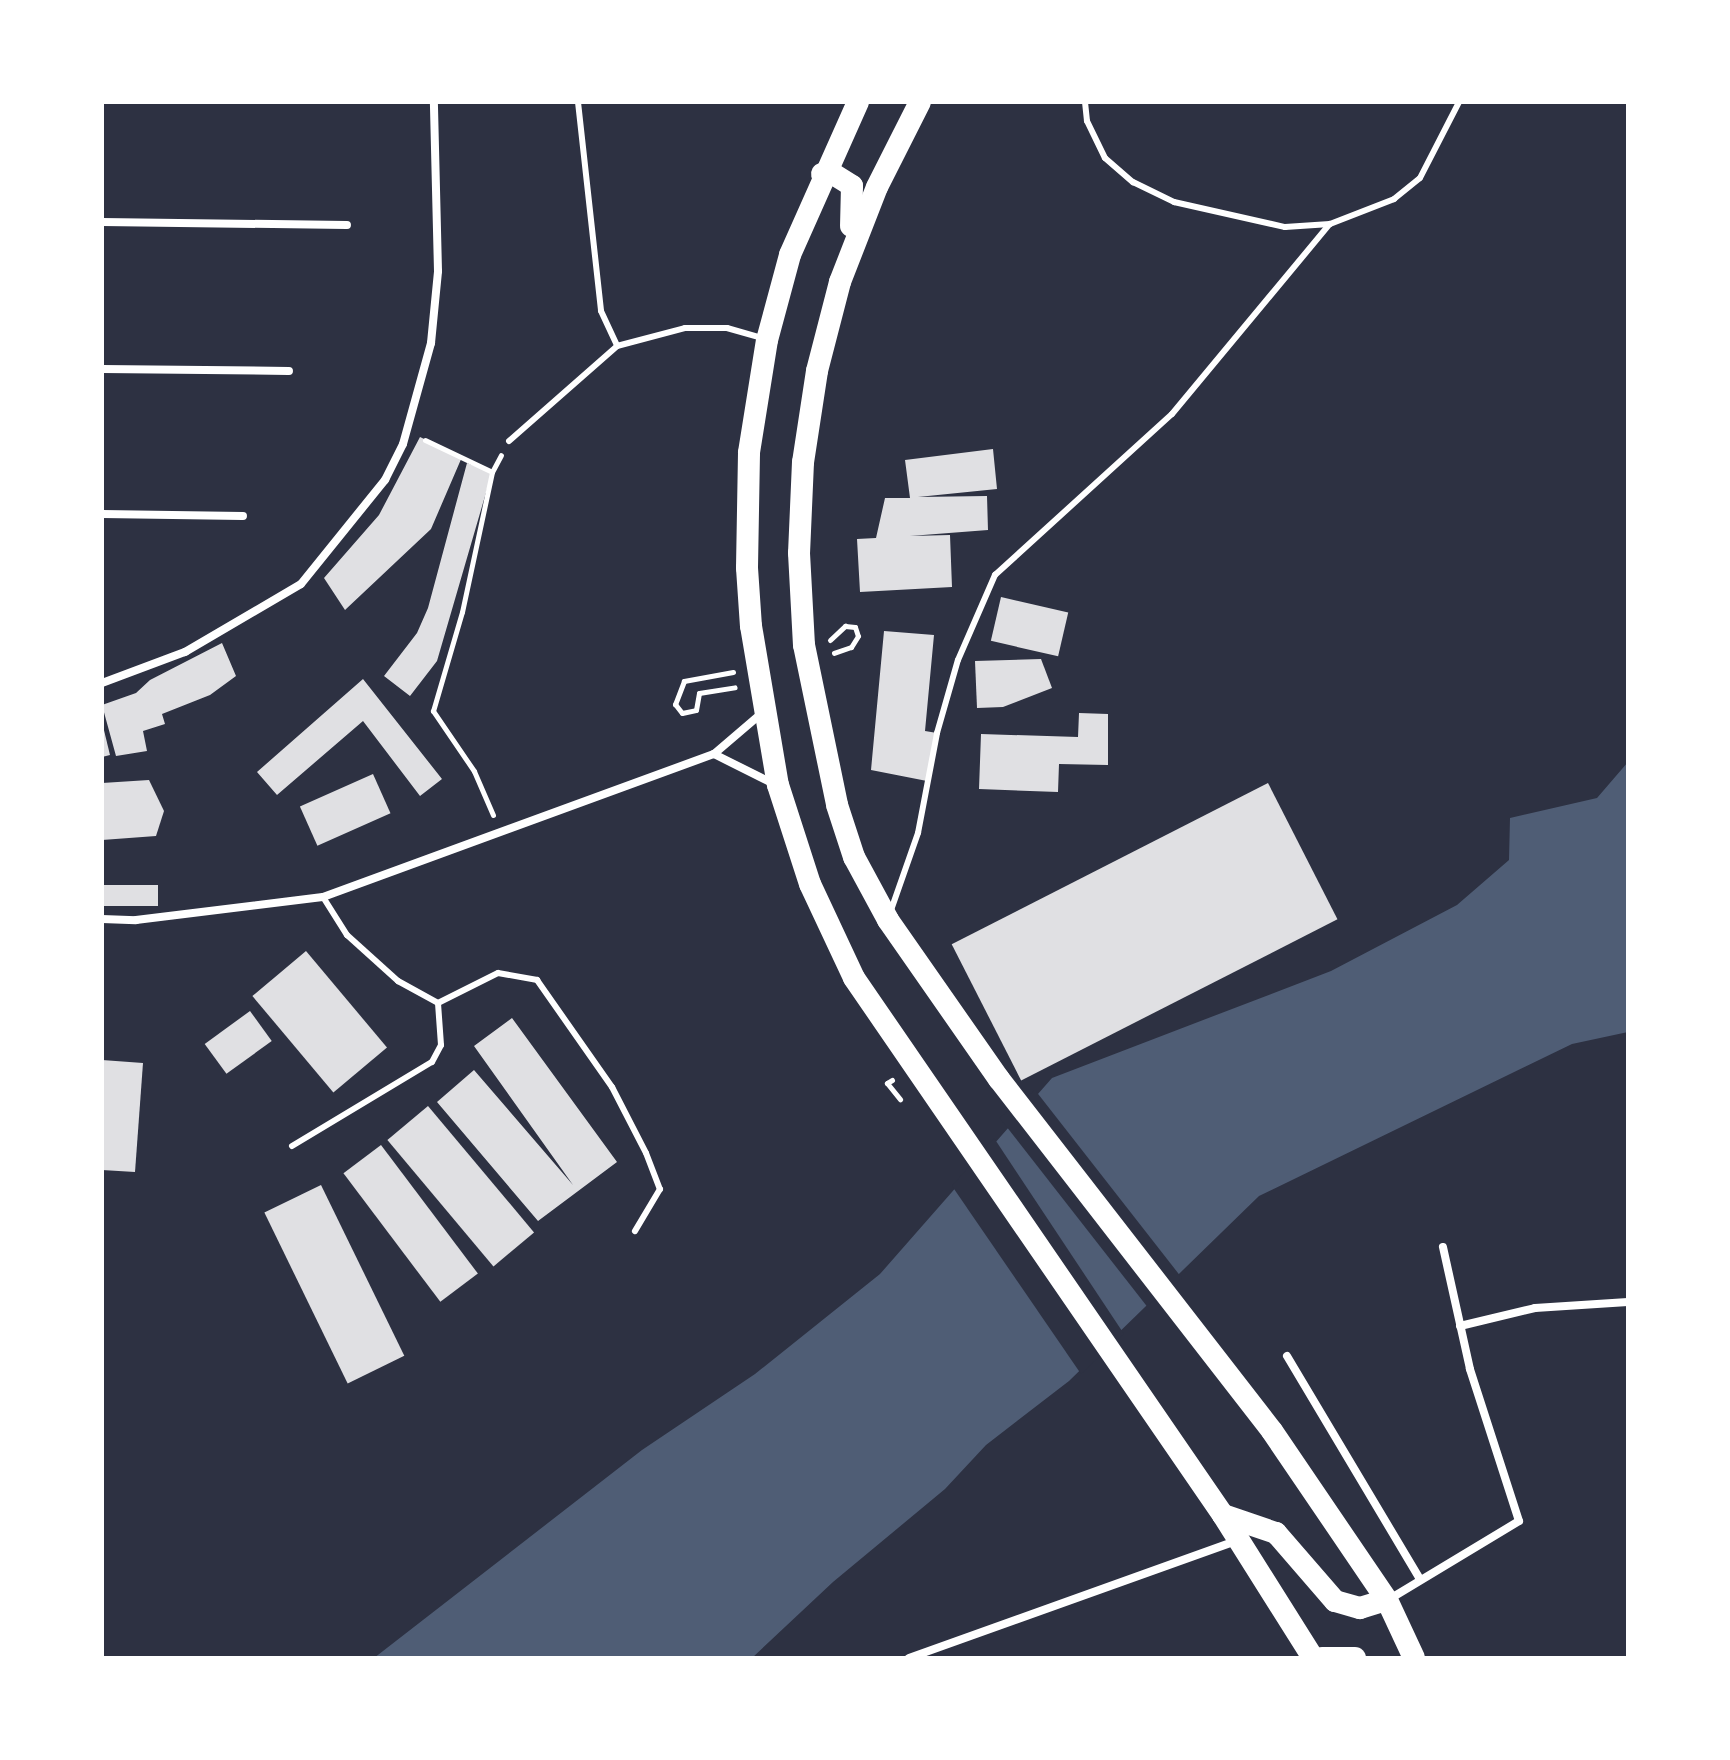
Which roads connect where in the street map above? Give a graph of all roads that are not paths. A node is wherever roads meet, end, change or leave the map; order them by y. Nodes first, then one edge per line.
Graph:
1 (434, 102) edge
2 (578, 102) edge
3 (858, 102) edge
4 (920, 102) edge
5 (1085, 102) edge
6 (1459, 102) edge
7 (822, 174) junction
8 (102, 222) edge
9 (1330, 224) junction
10 (347, 225) dead end
11 (840, 282) junction
12 (767, 340) junction
13 (617, 346) junction
14 (102, 369) edge
15 (289, 371) dead end
16 (509, 441) road end
17 (102, 514) edge
18 (243, 516) dead end
19 (102, 683) edge
20 (765, 711) junction
21 (714, 754) junction
22 (778, 785) junction
23 (323, 897) junction
24 (102, 919) edge
25 (888, 920) junction
26 (438, 1003) junction
27 (292, 1146) dead end
28 (635, 1231) dead end
29 (1443, 1247) dead end
30 (1628, 1302) edge
31 (1460, 1326) junction
32 (1287, 1356) dead end
33 (1223, 1515) junction
34 (1239, 1539) junction
35 (1420, 1579) junction
36 (1387, 1600) junction
37 (909, 1658) edge
38 (1313, 1658) edge
39 (1322, 1658) edge
40 (1355, 1658) edge
41 (1414, 1658) edge

1 - 19 street
2 - 13 lane
3 - 7 highway
4 - 11 highway
5 - 9 lane
6 - 9 lane
7 - 11 highway
7 - 12 highway
8 - 10 street
9 - 25 lane
11 - 25 highway
12 - 13 lane
12 - 20 highway
13 - 16 lane
14 - 15 street
17 - 18 street
20 - 21 street
20 - 22 highway
21 - 22 street
21 - 23 street
22 - 33 highway
23 - 24 street
23 - 26 lane
25 - 36 highway
26 - 27 lane
26 - 28 lane
29 - 31 street
30 - 31 street
31 - 35 street
32 - 35 street
33 - 34 highway
33 - 36 highway
34 - 37 street
34 - 38 highway
35 - 36 street
36 - 41 highway
39 - 40 highway

